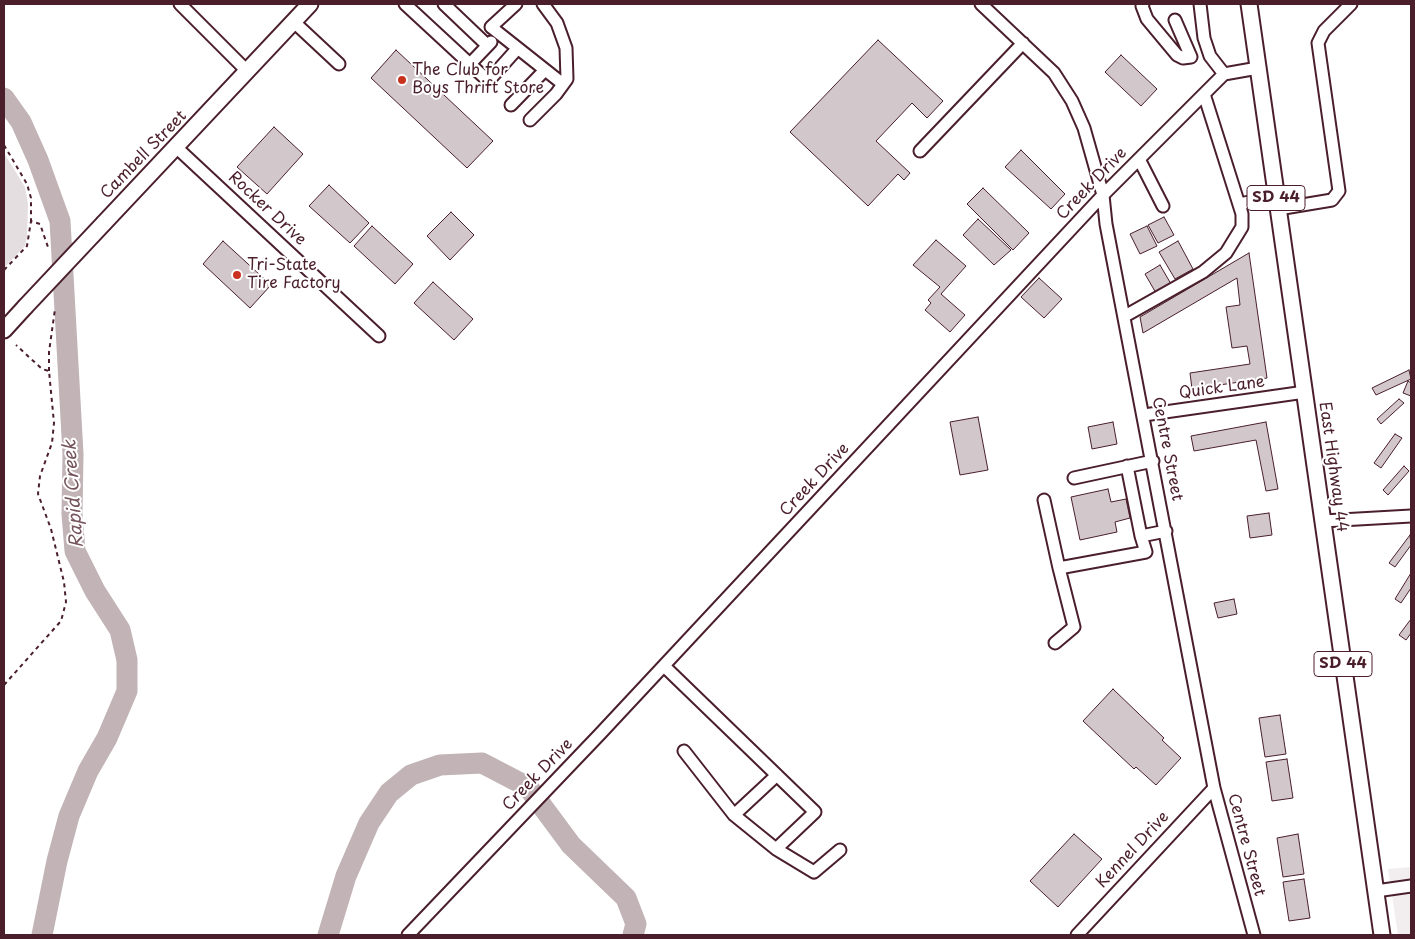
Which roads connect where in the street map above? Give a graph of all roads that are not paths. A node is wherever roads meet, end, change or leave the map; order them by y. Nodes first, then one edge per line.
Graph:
1 (180, 4) edge
2 (310, 4) edge
3 (405, 4) edge
4 (444, 4) edge
5 (495, 4) edge
6 (516, 4) edge
7 (544, 4) edge
8 (981, 4) edge
9 (1143, 4) edge
10 (1200, 4) edge
11 (1249, 4) edge
12 (1351, 4) edge
13 (504, 12) junction
14 (1175, 20) dead end
15 (294, 22) junction
16 (499, 33) junction
17 (1023, 43) junction
18 (487, 46) junction
19 (517, 49) junction
20 (339, 64) dead end
21 (470, 64) junction
22 (1258, 68) junction
23 (545, 70) junction
24 (248, 72) junction
25 (1224, 74) junction
26 (563, 84) junction
27 (1204, 94) junction
28 (511, 105) dead end
29 (530, 120) dead end
30 (176, 147) junction
31 (920, 151) dead end
32 (1139, 159) junction
33 (1103, 195) junction
34 (1277, 203) junction
35 (1239, 204) junction
36 (1163, 206) dead end
37 (1125, 316) junction
38 (4, 330) edge
39 (379, 336) dead end
40 (1305, 392) junction
41 (1144, 415) junction
42 (1153, 461) junction
43 (1127, 466) junction
44 (1074, 478) dead end
45 (1044, 500) dead end
46 (1411, 516) edge
47 (1323, 521) junction
48 (1166, 531) junction
49 (1141, 536) junction
50 (1060, 568) junction
51 (1055, 643) dead end
52 (664, 666) junction
53 (684, 751) dead end
54 (777, 776) junction
55 (1214, 788) junction
56 (734, 815) junction
57 (776, 849) junction
58 (840, 850) dead end
59 (1411, 886) edge
60 (1376, 891) junction
61 (408, 935) edge
62 (1077, 935) edge
63 (1254, 935) edge
64 (1382, 935) edge

1 - 24 street
2 - 15 main road, Cambell Street
3 - 21 street
4 - 18 street
5 - 13 street
6 - 13 street
7 - 26 street
8 - 17 street, Centre Street
9 - 14 street
10 - 25 street
11 - 22 main road, East Highway 44 / SD 44
12 - 34 street
13 - 16 street
15 - 20 street
15 - 24 main road, Cambell Street
16 - 18 street
16 - 19 street
17 - 31 street
17 - 33 street, Centre Street
18 - 21 street
19 - 21 street
19 - 23 street
22 - 25 street
22 - 34 main road, East Highway 44 / SD 44
23 - 26 street
23 - 28 street
24 - 30 main road, Cambell Street
25 - 27 street, Creek Drive
26 - 29 street
27 - 32 street, Creek Drive
27 - 35 street
30 - 38 main road, Cambell Street, bridge
30 - 39 street, Rocker Drive
32 - 33 street, Creek Drive
32 - 36 street
33 - 37 street, Centre Street
33 - 52 street, Creek Drive
34 - 35 street
34 - 40 main road, East Highway 44 / SD 44
35 - 37 street
37 - 41 street, Centre Street
40 - 41 street, Quick Lane
40 - 47 main road, East Highway 44 / SD 44
41 - 42 street, Centre Street
42 - 43 street
42 - 48 street, Centre Street
43 - 44 street
43 - 49 street
45 - 50 street
46 - 47 street
47 - 60 main road, East Highway 44 / SD 44
48 - 49 street
48 - 55 street, Centre Street
49 - 50 street
50 - 51 street
52 - 54 street
52 - 61 street, Creek Drive
53 - 56 street
54 - 56 street
54 - 57 street
55 - 62 street, Kennel Drive
55 - 63 street, Centre Street
56 - 57 street
57 - 58 street
59 - 60 street
60 - 64 main road, East Highway 44 / SD 44

